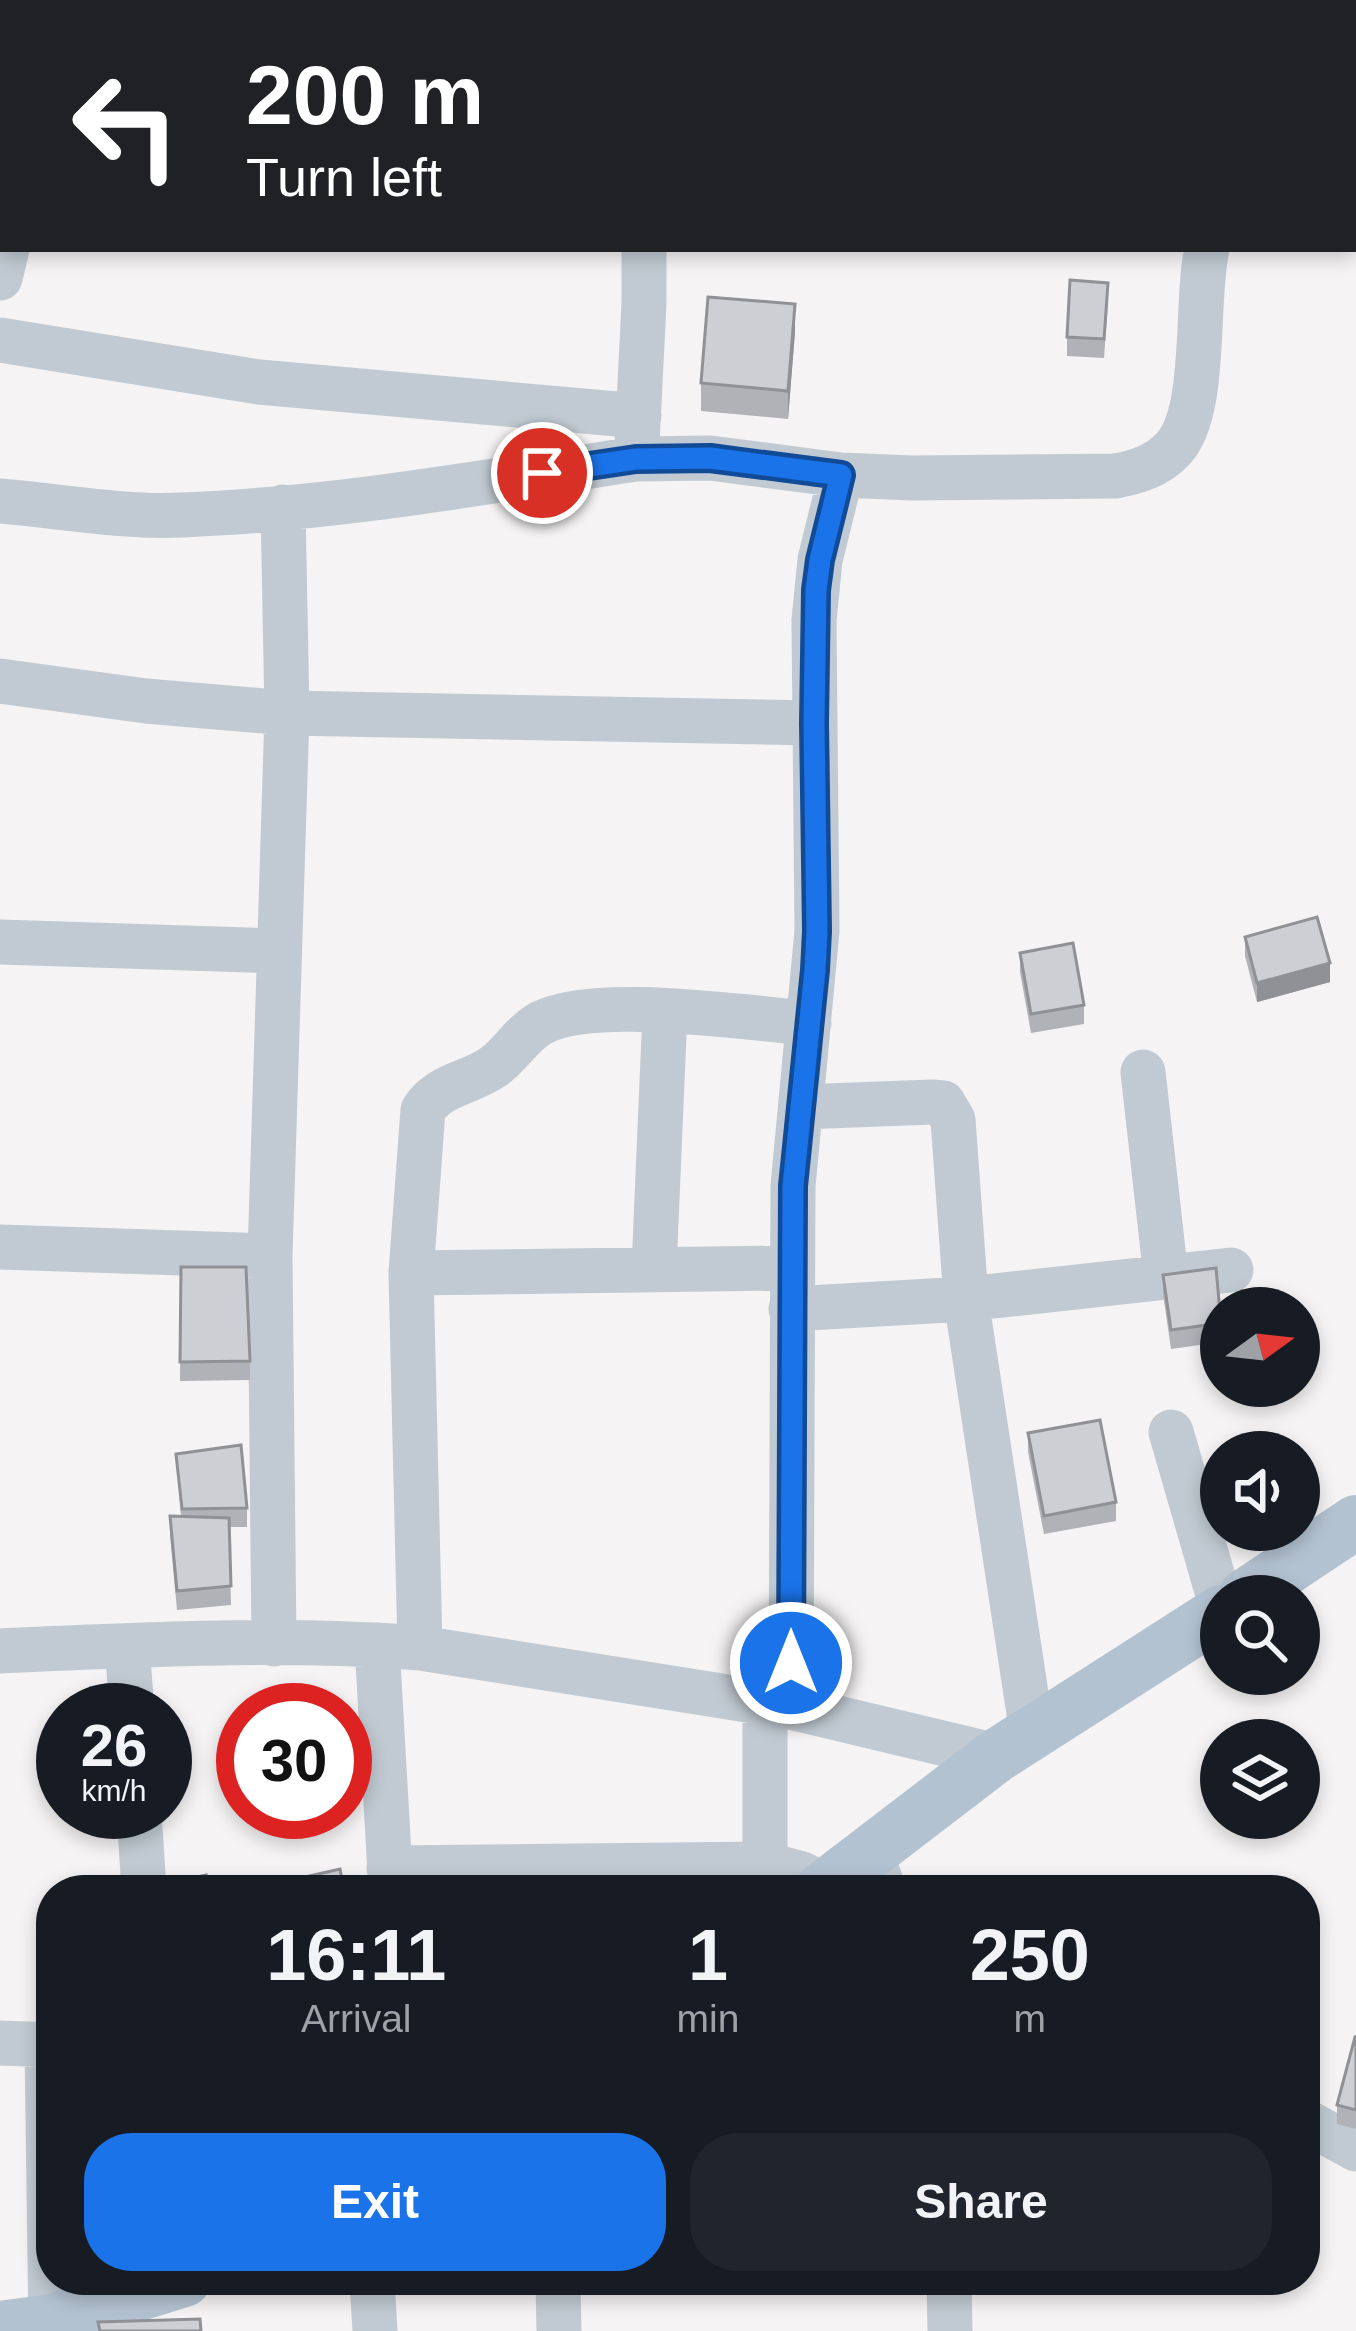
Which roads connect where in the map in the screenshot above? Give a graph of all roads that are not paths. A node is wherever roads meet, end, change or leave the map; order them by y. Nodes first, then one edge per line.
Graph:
1 (644, 252) edge
2 (1207, 252) edge
3 (0, 340) edge
4 (638, 438) junction
5 (841, 475) junction
6 (0, 501) edge
7 (283, 507) junction
8 (0, 681) edge
9 (287, 713) junction
10 (814, 723) junction
11 (0, 942) edge
12 (278, 951) junction
13 (664, 1012) junction
14 (809, 1023) junction
15 (1143, 1072) dead end
16 (801, 1107) junction
17 (0, 1246) edge
18 (270, 1256) junction
19 (654, 1269) junction
20 (1232, 1270) dead end
21 (411, 1273) junction
22 (1166, 1277) junction
23 (791, 1289) junction
24 (966, 1298) junction
25 (1171, 1432) dead end
26 (1356, 1522) edge
27 (1211, 1575) edge
28 (1277, 1575) edge
29 (1200, 1623) edge
30 (274, 1644) junction
31 (127, 1646) junction
32 (398, 1647) junction
33 (0, 1651) edge
34 (130, 1683) edge
35 (778, 1705) junction
36 (1014, 1745) junction
37 (141, 1839) edge
38 (765, 1864) junction
39 (877, 1871) edge
40 (143, 1875) edge
41 (390, 1875) edge
42 (490, 1875) edge
43 (804, 1875) edge
44 (0, 2043) edge
45 (36, 2044) edge
46 (1320, 2130) edge
47 (1356, 2150) edge
48 (36, 2289) edge
49 (136, 2295) edge
50 (373, 2295) edge
51 (558, 2295) edge
52 (949, 2295) edge
53 (34, 2327) edge
54 (376, 2331) edge
55 (559, 2331) edge
56 (950, 2331) edge

1 - 4 street
2 - 5 street
3 - 4 street
4 - 5 street
4 - 7 street
5 - 10 street
6 - 7 street
7 - 9 street
8 - 9 street
9 - 10 street
9 - 12 street
10 - 14 street
11 - 12 street
12 - 18 street
13 - 14 street
13 - 19 street
13 - 21 street
14 - 16 street
15 - 22 street
16 - 23 street
16 - 24 street
17 - 18 street
18 - 30 street
19 - 21 street
19 - 23 street
20 - 22 street
21 - 32 street
22 - 24 street
23 - 24 street
23 - 35 street
24 - 36 street
25 - 27 street
26 - 28 main road
29 - 36 main road
30 - 31 street
30 - 32 street
31 - 33 street
31 - 34 street
32 - 35 street
32 - 41 street
35 - 36 street
35 - 38 street
36 - 39 main road
37 - 40 street
38 - 42 street
38 - 43 street
44 - 45 street
46 - 47 street
48 - 53 street
49 - 53 main road
50 - 54 street
51 - 55 street
52 - 56 street

